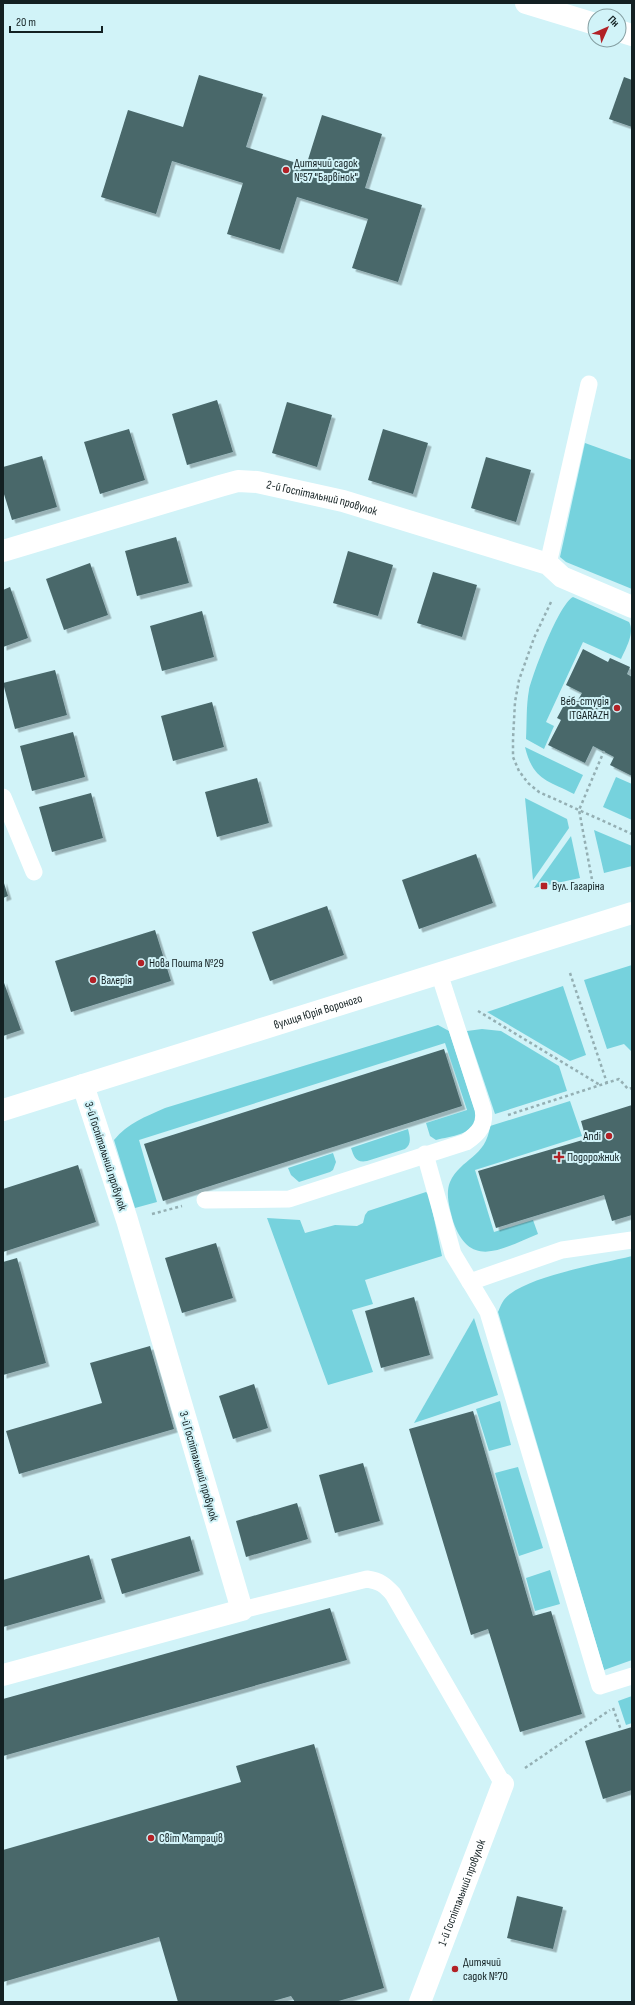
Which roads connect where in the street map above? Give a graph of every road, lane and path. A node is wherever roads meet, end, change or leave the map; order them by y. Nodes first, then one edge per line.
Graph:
1 (526, 3) edge
2 (587, 22) edge
3 (589, 384) dead end
4 (3, 551) edge
5 (555, 570) junction
6 (632, 608) edge
7 (604, 751) dead end
8 (3, 797) edge
9 (579, 810) junction
10 (632, 834) edge
11 (34, 872) dead end
12 (594, 885) dead end
13 (632, 913) edge
14 (439, 973) junction
15 (570, 973) dead end
16 (475, 1010) dead end
17 (607, 1083) junction
18 (83, 1085) junction
19 (601, 1085) junction
20 (632, 1088) edge
21 (3, 1110) edge
22 (483, 1123) junction
23 (425, 1154) junction
24 (205, 1200) joint
25 (126, 1220) junction
26 (632, 1240) edge
27 (470, 1282) junction
28 (242, 1610) junction
29 (3, 1675) edge
30 (632, 1676) edge
31 (613, 1708) dead end
32 (503, 1784) junction
33 (420, 2002) edge

1 - 2 street
3 - 5 lane
4 - 5 street, 2-й Госпітальний провулок
5 - 6 street, 2-й Госпітальний провулок
5 - 9 path
7 - 9 path
8 - 11 lane
9 - 10 path
9 - 12 path
13 - 14 street, вулиця Юрія Вороного
14 - 18 street, вулиця Юрія Вороного
14 - 22 lane
15 - 17 path
16 - 19 path
17 - 19 path
17 - 20 path
18 - 21 street, вулиця Юрія Вороного
18 - 25 street, 3-й Госпітальний провулок
19 - 22 path
22 - 23 lane
23 - 24 lane
23 - 27 lane
24 - 25 path
25 - 28 street, 3-й Госпітальний провулок
26 - 27 lane
27 - 30 lane
28 - 29 street
28 - 32 lane
31 - 32 path
32 - 33 street, 1-й Госпітальний провулок

